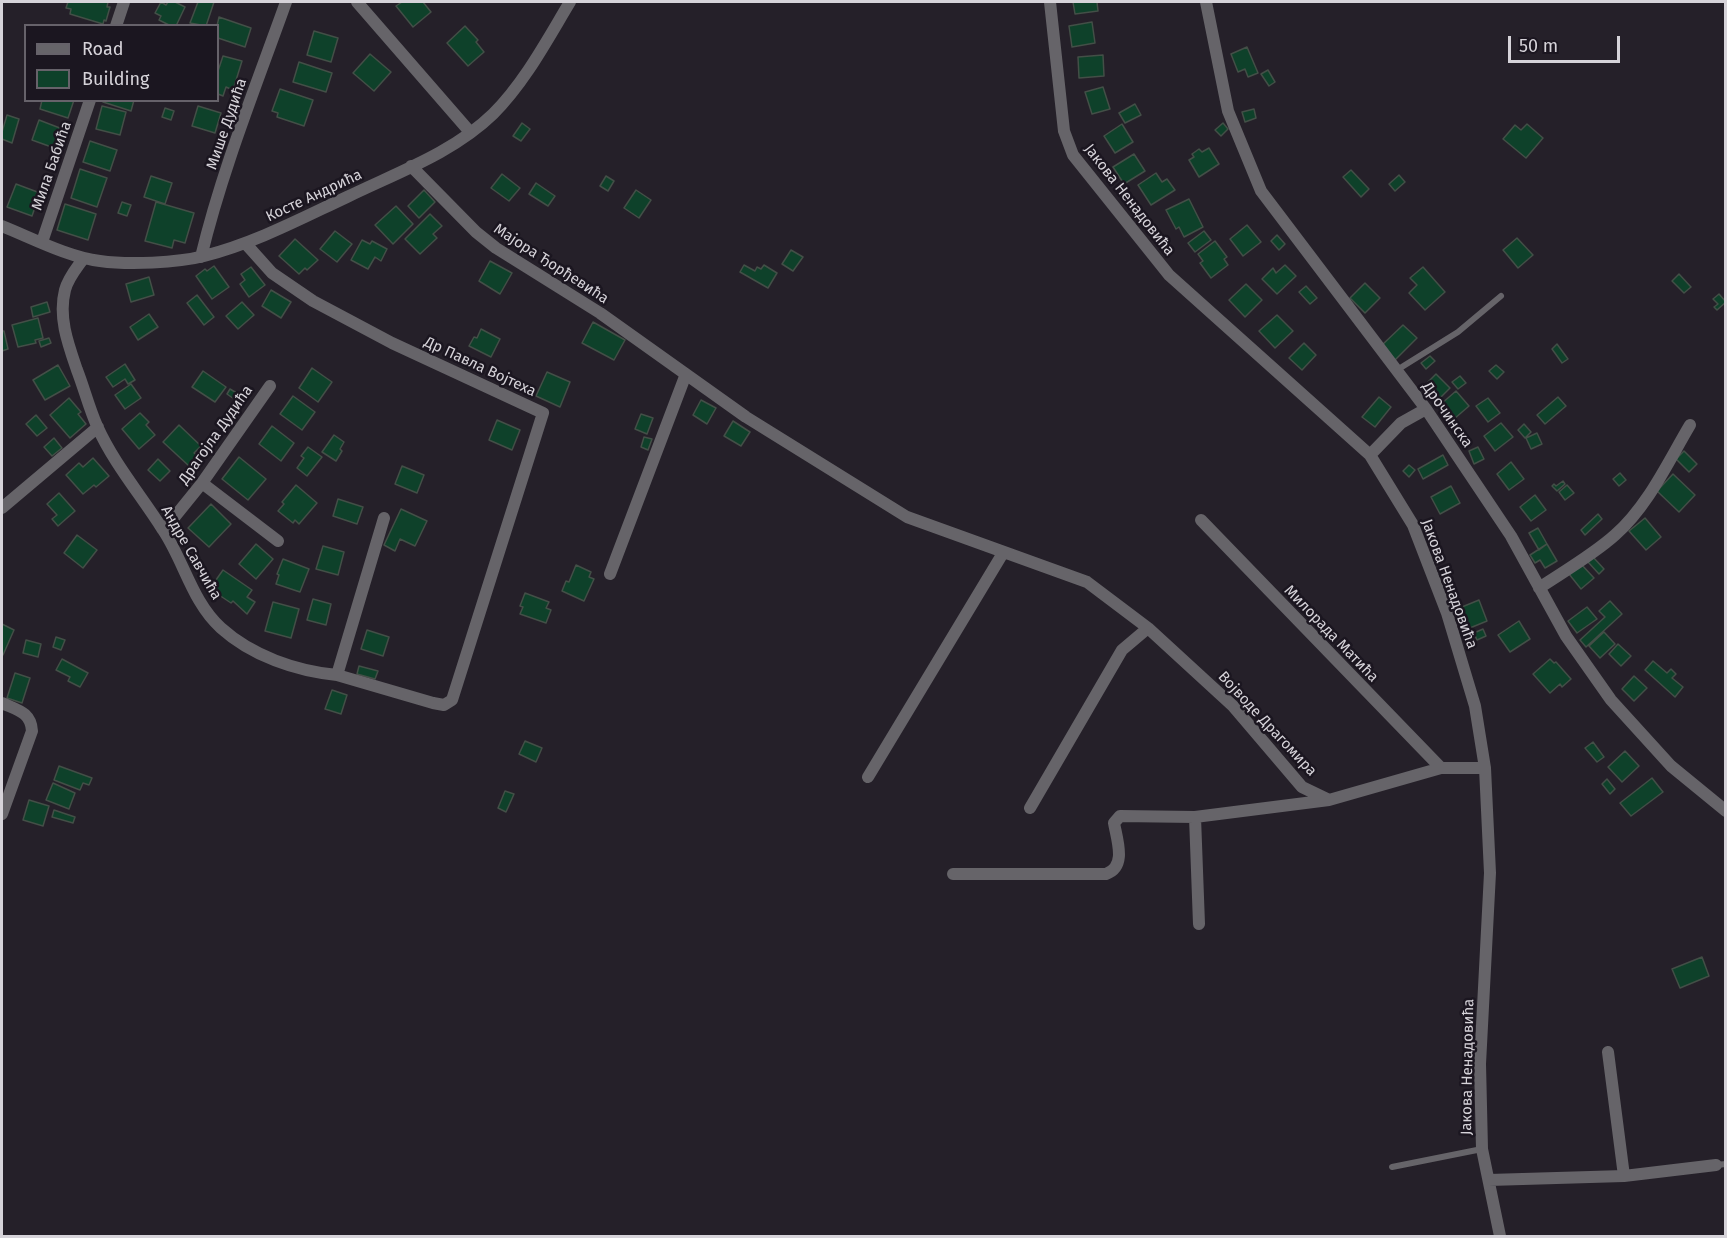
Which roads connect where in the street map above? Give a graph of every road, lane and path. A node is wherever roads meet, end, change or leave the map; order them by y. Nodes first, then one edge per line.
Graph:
1 (124, 2) edge
2 (286, 2) edge
3 (357, 2) edge
4 (570, 2) edge
5 (1050, 2) edge
6 (1206, 2) edge
7 (117, 24) edge
8 (89, 102) edge
9 (470, 132) junction
10 (411, 166) junction
11 (2, 226) edge
12 (42, 242) junction
13 (246, 244) junction
14 (201, 257) junction
15 (83, 259) junction
16 (1501, 296) dead end
17 (1397, 370) junction
18 (686, 374) junction
19 (270, 386) dead end
20 (1426, 409) junction
21 (1690, 425) dead end
22 (98, 427) junction
23 (1370, 455) junction
24 (202, 483) junction
25 (2, 508) edge
26 (907, 517) joint
27 (384, 518) dead end
28 (1201, 520) dead end
29 (164, 530) junction
30 (278, 541) dead end
31 (1003, 553) junction
32 (610, 574) dead end
33 (1539, 588) junction
34 (1148, 628) junction
35 (337, 675) junction
36 (452, 700) joint
37 (2, 703) edge
38 (1441, 768) junction
39 (1485, 768) junction
40 (868, 777) dead end
41 (1329, 800) junction
42 (1030, 808) dead end
43 (1725, 811) edge
44 (2, 814) edge
45 (1195, 817) junction
46 (953, 874) dead end
47 (1198, 924) dead end
48 (1608, 1052) dead end
49 (1482, 1149) junction
50 (1721, 1164) edge
51 (1392, 1167) dead end
52 (1624, 1176) junction
53 (1489, 1180) junction
54 (1500, 1236) edge

1 - 7 street
2 - 14 street, Мише Дудића
3 - 9 street
4 - 9 street, Косте Андрића
5 - 23 street, Јакова Ненадовића
6 - 17 street, Дрочинска
8 - 12 street, Мила Бабића
9 - 10 street, Косте Андрића
10 - 13 street, Косте Андрића
10 - 18 street, Мајора Ђорђевића
11 - 12 street, Косте Андрића
12 - 15 street, Косте Андрића
13 - 14 street, Косте Андрића
13 - 36 street, Др Павла Војтеха
14 - 15 street, Косте Андрића
15 - 22 street, Андре Савчића
16 - 17 lane
17 - 20 street, Дрочинска
18 - 26 street, Мајора Ђорђевића
18 - 32 street
19 - 24 street, Драгојла Дудића
20 - 23 street
20 - 33 street, Дрочинска
21 - 33 street
22 - 25 street
22 - 29 street, Андре Савчића
23 - 39 street, Јакова Ненадовића
24 - 29 street, Драгојла Дудића
24 - 30 street
26 - 31 street, Војводе Драгомира
27 - 35 street
28 - 38 street, Милорада Матића
29 - 35 street, Андре Савчића
31 - 34 street, Војводе Драгомира
31 - 40 street
33 - 43 street, Дрочинска
34 - 41 street, Војводе Драгомира
34 - 42 street
35 - 36 street, Андре Савчића
37 - 44 street
38 - 39 street
38 - 41 street
39 - 49 street, Јакова Ненадовића
41 - 45 street
45 - 46 street
45 - 47 street
48 - 52 street
49 - 51 lane
49 - 53 street, Јакова Ненадовића
50 - 52 street
52 - 53 street
53 - 54 street, Јакова Ненадовића

